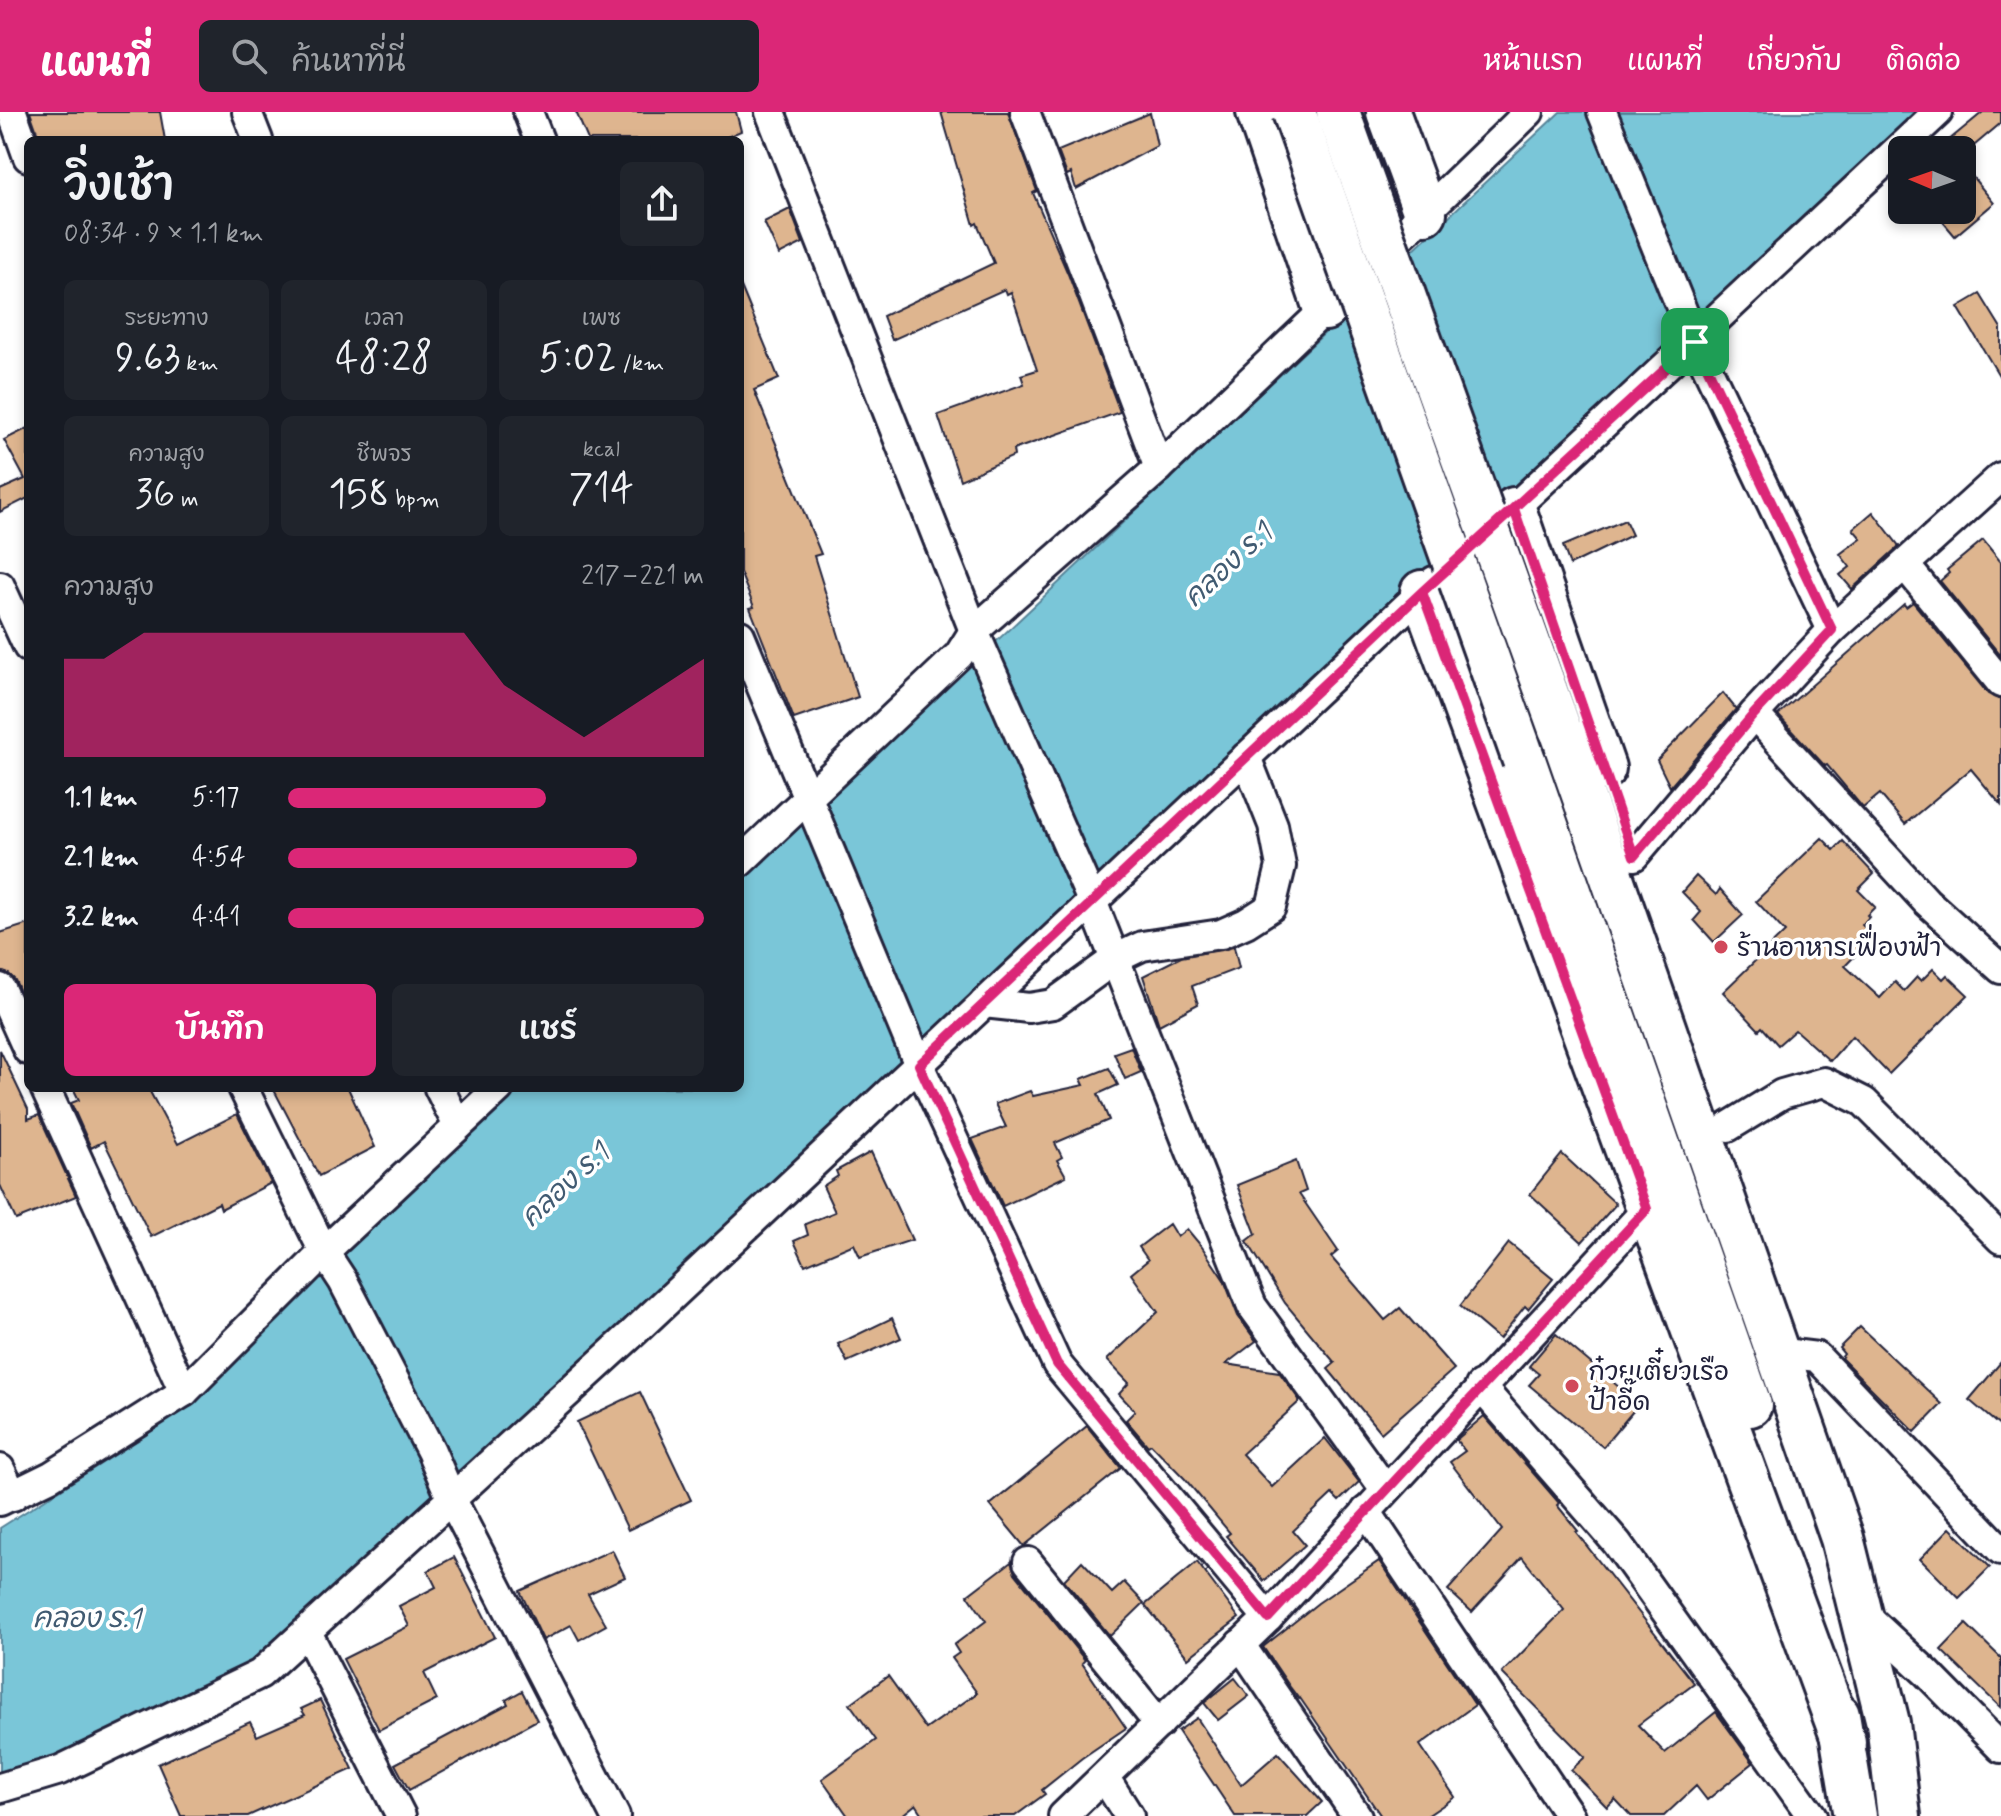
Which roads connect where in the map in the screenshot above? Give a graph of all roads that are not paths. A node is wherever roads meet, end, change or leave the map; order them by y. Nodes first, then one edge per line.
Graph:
1 (12, 112) edge
2 (247, 112) edge
3 (528, 112) edge
4 (770, 112) edge
5 (1025, 112) edge
6 (1258, 112) edge
7 (1294, 112) edge
8 (1338, 112) edge
9 (1388, 112) edge
10 (1529, 112) edge
11 (1602, 112) edge
12 (1938, 112) edge
13 (256, 136) edge
14 (537, 136) edge
15 (24, 146) edge
16 (1425, 213) junction
17 (1325, 309) junction
18 (1695, 342) junction
19 (1159, 468) junction
20 (2001, 477) edge
21 (1514, 509) junction
22 (1905, 565) junction
23 (0, 586) edge
24 (1422, 592) junction
25 (1832, 630) junction
26 (974, 631) junction
27 (24, 638) edge
28 (744, 645) edge
29 (2001, 683) edge
30 (1754, 714) junction
31 (1246, 757) junction
32 (812, 809) junction
33 (1634, 856) junction
34 (744, 859) edge
35 (1092, 901) junction
36 (1115, 959) junction
37 (2001, 969) edge
38 (0, 988) edge
39 (984, 1003) junction
40 (24, 1041) edge
41 (914, 1053) junction
42 (47, 1092) edge
43 (245, 1092) edge
44 (441, 1092) edge
45 (495, 1092) edge
46 (458, 1126) junction
47 (1728, 1127) junction
48 (1647, 1209) junction
49 (2001, 1239) edge
50 (324, 1252) junction
51 (1792, 1354) junction
52 (1480, 1386) junction
53 (184, 1392) junction
54 (0, 1469) edge
55 (1385, 1489) junction
56 (6, 1498) edge
57 (452, 1500) junction
58 (1366, 1511) junction
59 (1842, 1538) junction
60 (2001, 1550) edge
61 (1028, 1562) dead end
62 (1860, 1612) junction
63 (1268, 1618) junction
64 (307, 1632) junction
65 (1240, 1644) junction
66 (1159, 1724) junction
67 (1844, 1742) junction
68 (2001, 1748) edge
69 (1105, 1778) junction
70 (0, 1788) edge
71 (401, 1816) edge
72 (615, 1816) edge
73 (1063, 1816) edge
74 (1129, 1816) edge
75 (1357, 1816) edge
76 (1570, 1816) edge
77 (1812, 1816) edge
78 (1855, 1816) edge
79 (1899, 1816) edge

1 - 15 street
2 - 13 street
3 - 14 street
4 - 26 street
5 - 19 street
6 - 17 main road
7 - 67 main road, bridge
8 - 59 main road, bridge
9 - 16 main road
10 - 16 street
11 - 18 street
12 - 18 street
16 - 17 street
17 - 19 street
18 - 21 street
18 - 25 street
19 - 26 street
20 - 22 street
21 - 24 street
21 - 33 main road
22 - 25 street
22 - 29 street
23 - 27 street
24 - 31 street
24 - 48 main road
25 - 30 street
26 - 32 street
26 - 35 street
28 - 32 street
30 - 33 street
30 - 37 street
31 - 35 street
31 - 36 street
32 - 34 street
32 - 41 street
33 - 47 main road
35 - 36 street
35 - 39 street
36 - 39 street
36 - 55 street
38 - 40 street
39 - 41 street
41 - 57 street
41 - 63 street
42 - 53 street
43 - 50 street
44 - 46 street
45 - 46 street
46 - 50 street
47 - 49 street
47 - 51 main road
48 - 52 street
48 - 67 main road
50 - 53 street
50 - 57 street
51 - 59 main road
51 - 60 street
52 - 55 street
52 - 77 street
53 - 56 street
54 - 56 street
55 - 58 street
57 - 64 street
57 - 72 street
58 - 63 street
58 - 76 street
59 - 62 main road
61 - 66 street
62 - 68 street
62 - 79 main road
63 - 65 street
64 - 70 street
64 - 71 street
65 - 66 street
65 - 75 street
66 - 69 street
67 - 78 main road
69 - 73 street
69 - 74 street

